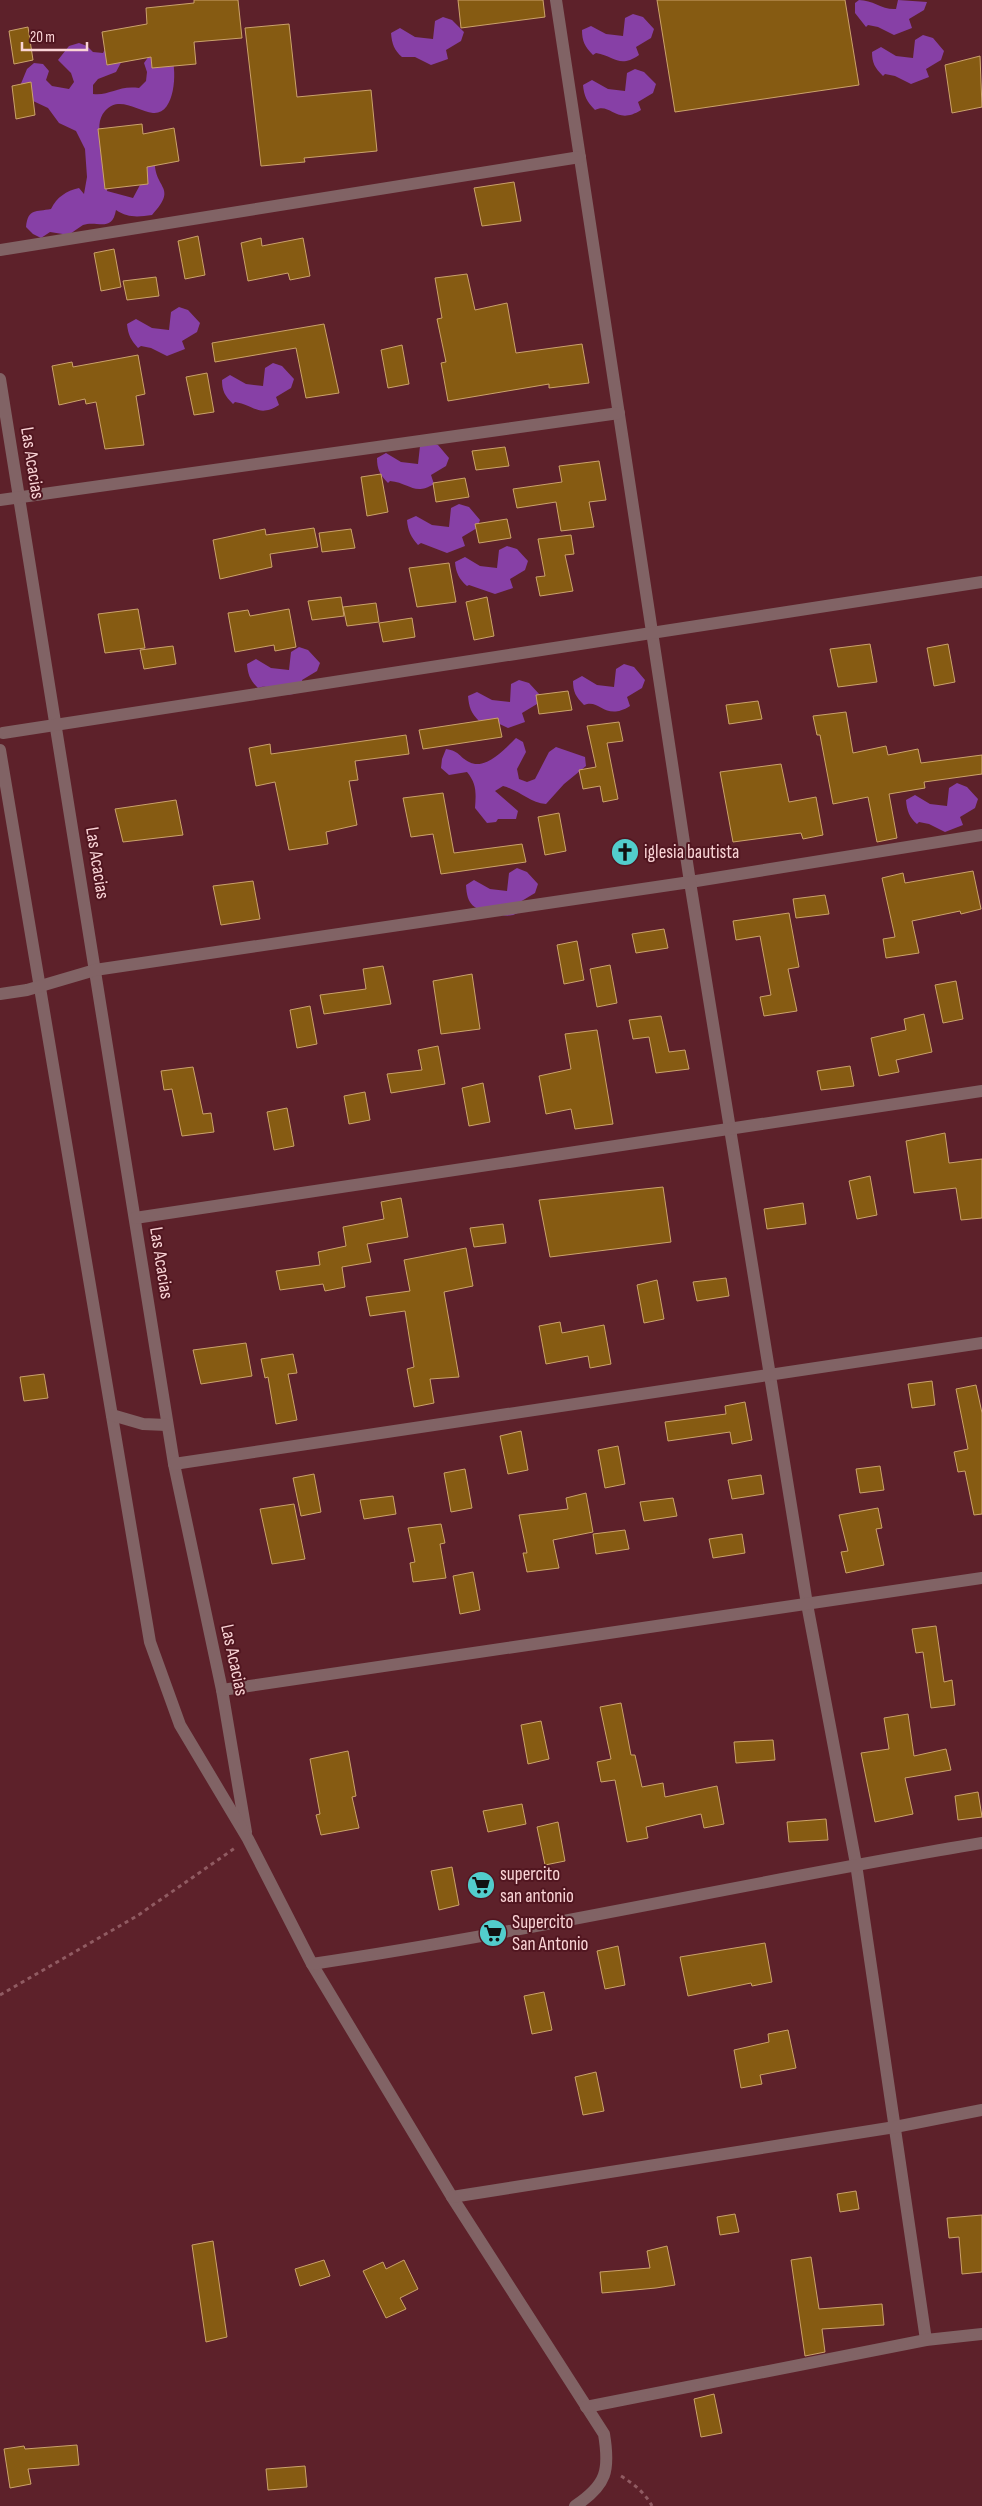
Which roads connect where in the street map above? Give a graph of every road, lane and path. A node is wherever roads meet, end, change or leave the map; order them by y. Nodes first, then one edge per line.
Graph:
1 (556, 0) edge
2 (580, 157) junction
3 (0, 250) edge
4 (0, 379) edge
5 (619, 413) junction
6 (19, 497) junction
7 (0, 500) edge
8 (982, 582) edge
9 (652, 634) junction
10 (56, 725) junction
11 (3, 733) dead end
12 (0, 750) edge
13 (982, 835) edge
14 (690, 882) junction
15 (95, 970) junction
16 (40, 986) junction
17 (0, 994) edge
18 (982, 1091) edge
19 (730, 1129) junction
20 (135, 1218) junction
21 (982, 1343) edge
22 (770, 1375) junction
23 (112, 1415) junction
24 (167, 1425) junction
25 (174, 1464) junction
26 (982, 1578) edge
27 (807, 1604) junction
28 (222, 1690) junction
29 (248, 1839) junction
30 (982, 1843) edge
31 (856, 1864) junction
32 (312, 1964) junction
33 (0, 1995) edge
34 (982, 2110) edge
35 (895, 2127) junction
36 (452, 2197) junction
37 (982, 2334) edge
38 (926, 2340) junction
39 (586, 2407) junction
40 (607, 2469) junction
41 (575, 2506) edge
42 (652, 2506) edge

1 - 2 street
2 - 3 street
2 - 5 street
4 - 6 street, Las Acacias
5 - 6 street
5 - 9 street
6 - 7 street
6 - 10 street, Las Acacias
8 - 9 street
9 - 10 street
9 - 14 street
10 - 11 street
10 - 15 street, Las Acacias
12 - 16 street
13 - 14 street
14 - 15 street
14 - 19 street
15 - 16 street
15 - 20 street, Las Acacias
16 - 17 street
16 - 23 street
18 - 19 street
19 - 20 street
19 - 22 street
20 - 24 street, Las Acacias
21 - 22 street
22 - 25 street
22 - 27 street
23 - 24 street
23 - 29 street
24 - 25 street, Las Acacias
25 - 28 street, Las Acacias
26 - 27 street
27 - 28 street
27 - 31 street
28 - 29 street, Las Acacias
29 - 32 street
29 - 33 path
30 - 31 street
31 - 32 street
31 - 35 street
32 - 36 street
34 - 35 street
35 - 36 street
35 - 38 street
36 - 39 street
37 - 38 street
38 - 39 street
39 - 40 street
40 - 41 street
40 - 42 path

